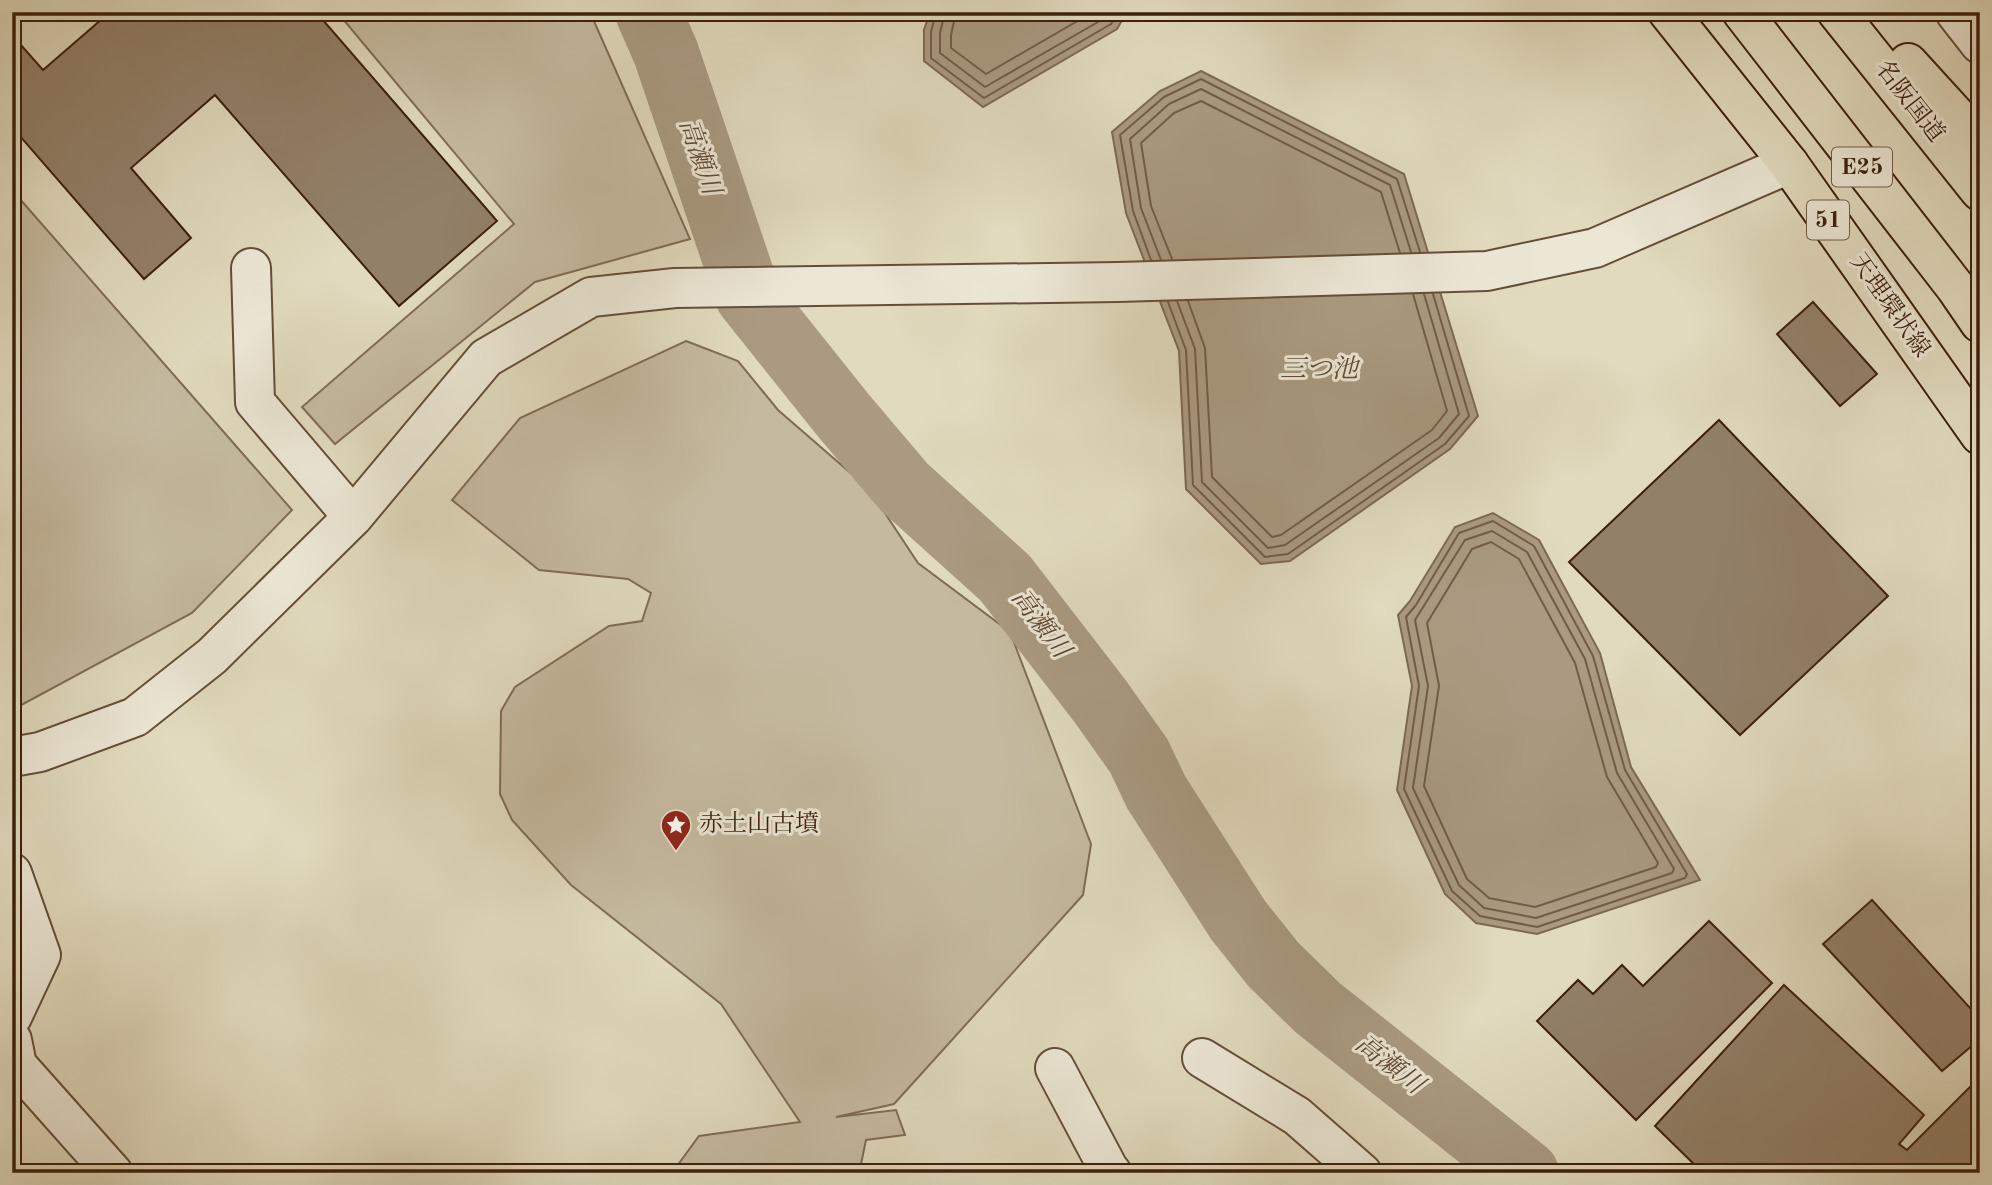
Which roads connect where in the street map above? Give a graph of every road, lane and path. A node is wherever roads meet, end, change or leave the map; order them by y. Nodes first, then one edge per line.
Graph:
1 (1668, 12) edge
2 (1742, 12) edge
3 (1768, 12) edge
4 (1838, 12) edge
5 (1862, 12) edge
6 (1955, 12) edge
7 (1980, 44) edge
8 (1980, 142) edge
9 (1789, 164) junction
10 (1980, 191) edge
11 (251, 268) dead end
12 (1980, 279) edge
13 (1980, 323) edge
14 (1980, 435) edge
15 (353, 517) junction
16 (12, 757) edge
17 (12, 873) edge
18 (12, 1017) edge
19 (12, 1040) edge
20 (1202, 1058) dead end
21 (1055, 1068) dead end
22 (113, 1173) edge
23 (1112, 1173) edge
24 (1362, 1173) edge

1 - 9 main road, 天理環状線 / 51
2 - 13 main road, E25
3 - 12 main road, E25
4 - 10 main road, 名阪国道
5 - 8 main road
6 - 7 street
9 - 14 main road, 天理環状線 / 51
9 - 15 street
11 - 15 street
15 - 16 street
17 - 18 street
19 - 22 street
20 - 24 street
21 - 23 street

